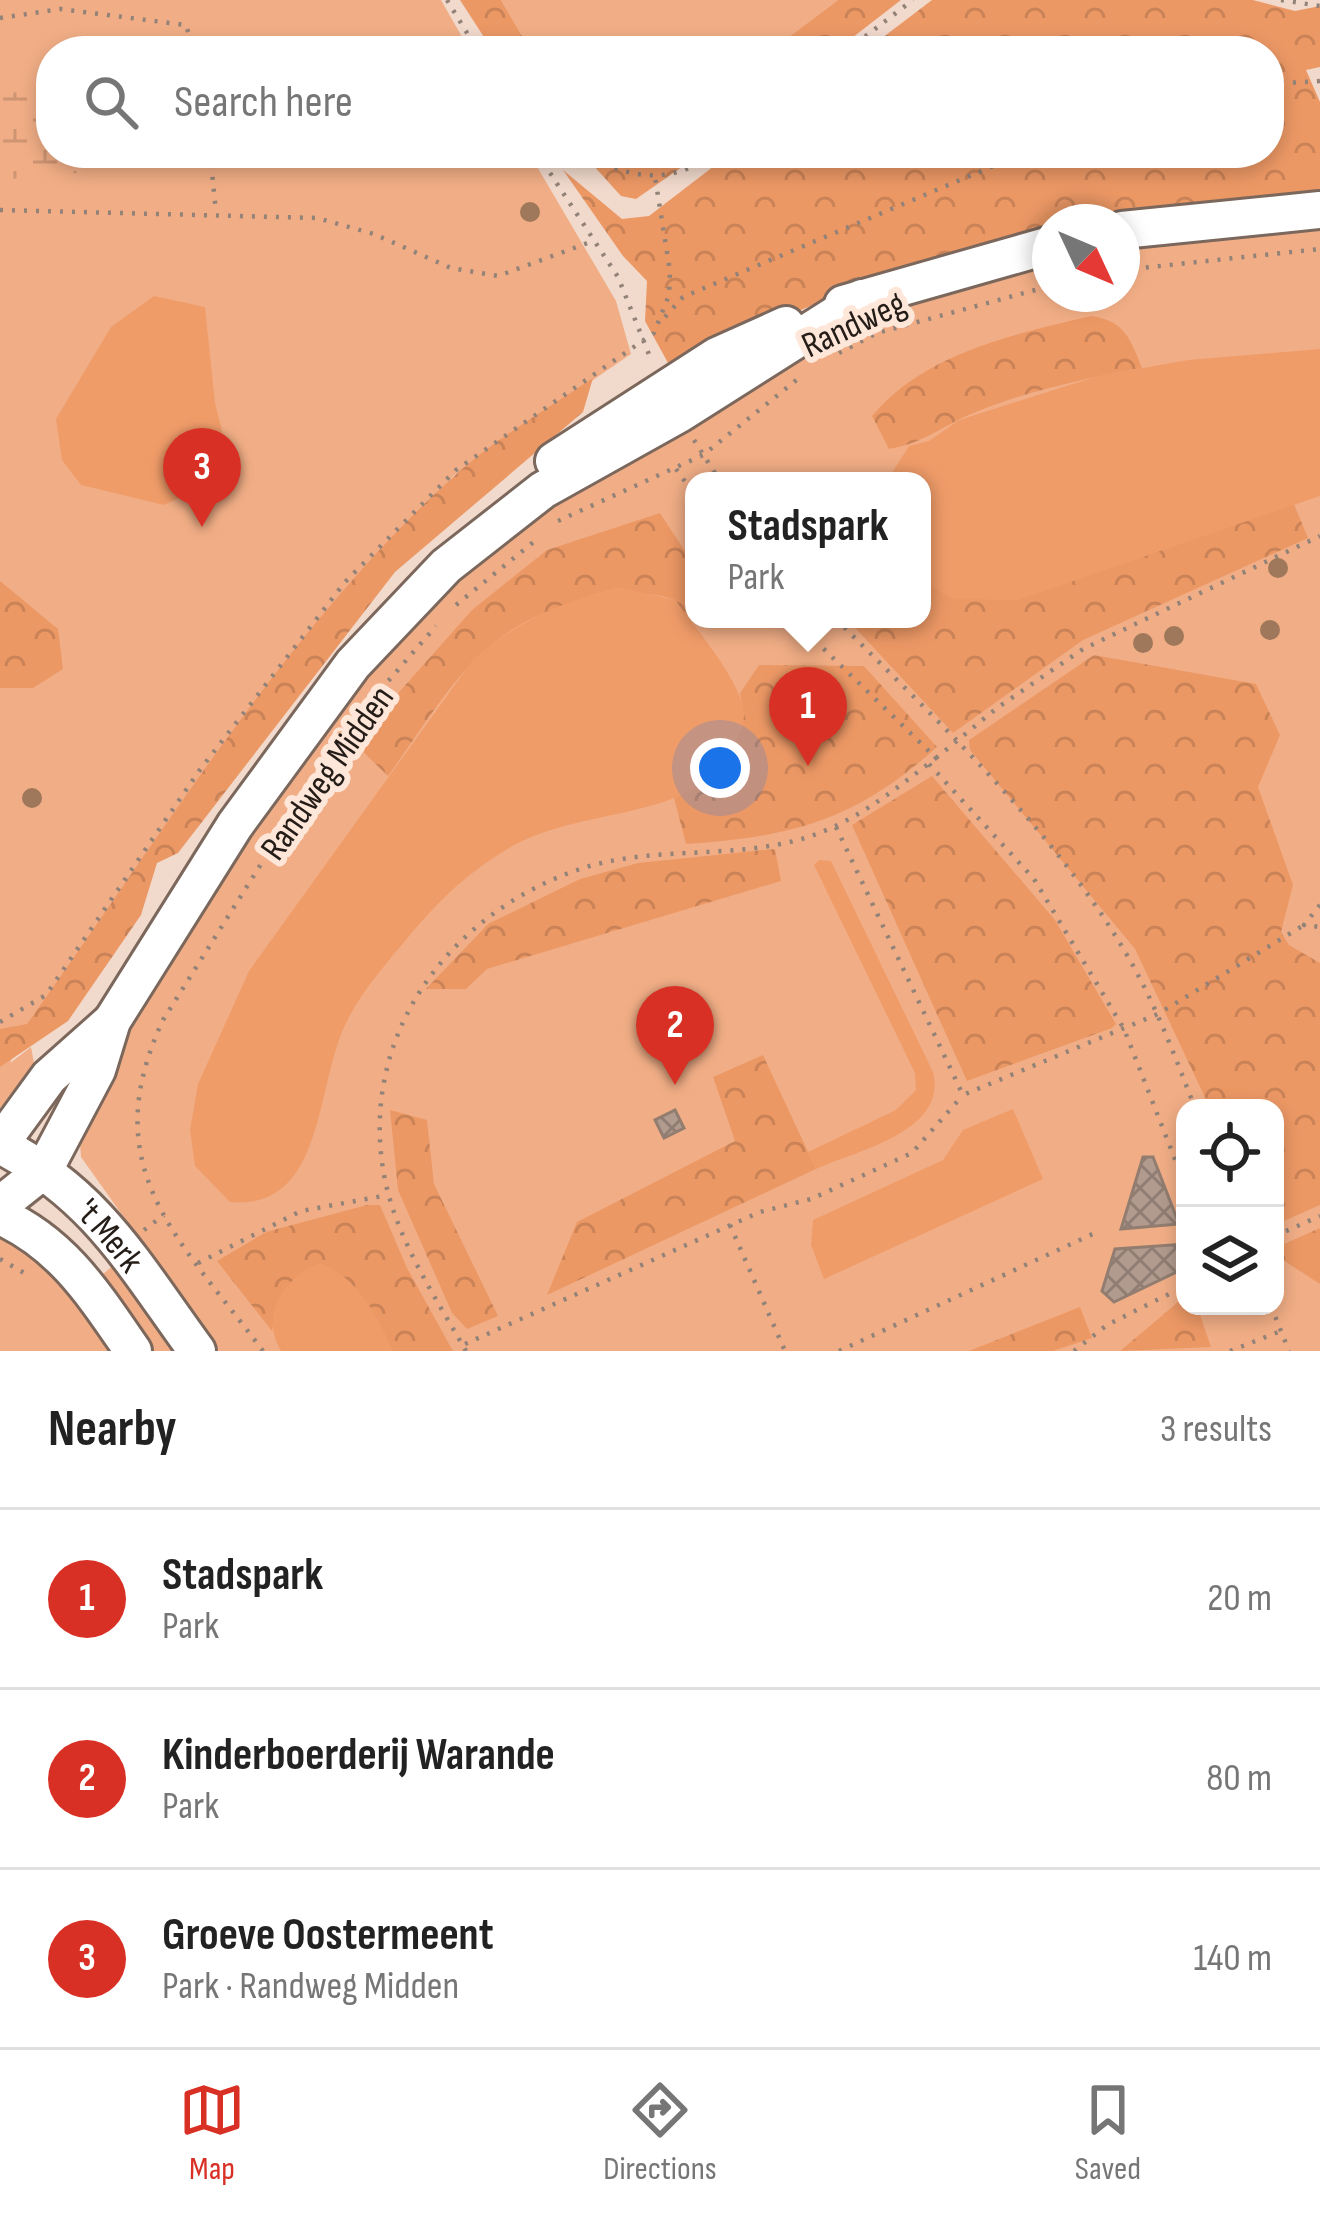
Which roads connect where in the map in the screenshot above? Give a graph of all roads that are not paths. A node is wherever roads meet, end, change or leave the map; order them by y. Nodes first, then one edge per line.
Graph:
1 (1320, 210) edge
2 (1140, 228) edge
3 (1032, 250) edge
4 (862, 298) junction
5 (446, 566) junction
6 (112, 1021) junction
7 (0, 1144) edge
8 (44, 1170) junction
9 (0, 1205) edge
10 (0, 1216) edge
11 (134, 1351) edge
12 (197, 1351) edge

1 - 2 main road
3 - 4 main road, Randweg Midden
4 - 5 main road, Randweg Midden
4 - 5 main road, Randweg Midden
5 - 6 main road, Randweg Midden
6 - 7 main road, Randweg Midden
6 - 8 main road, Randweg Midden
7 - 8 main road, 't Merk
8 - 9 main road, Randweg Midden
8 - 12 main road, 't Merk
10 - 11 main road, 't Merk

